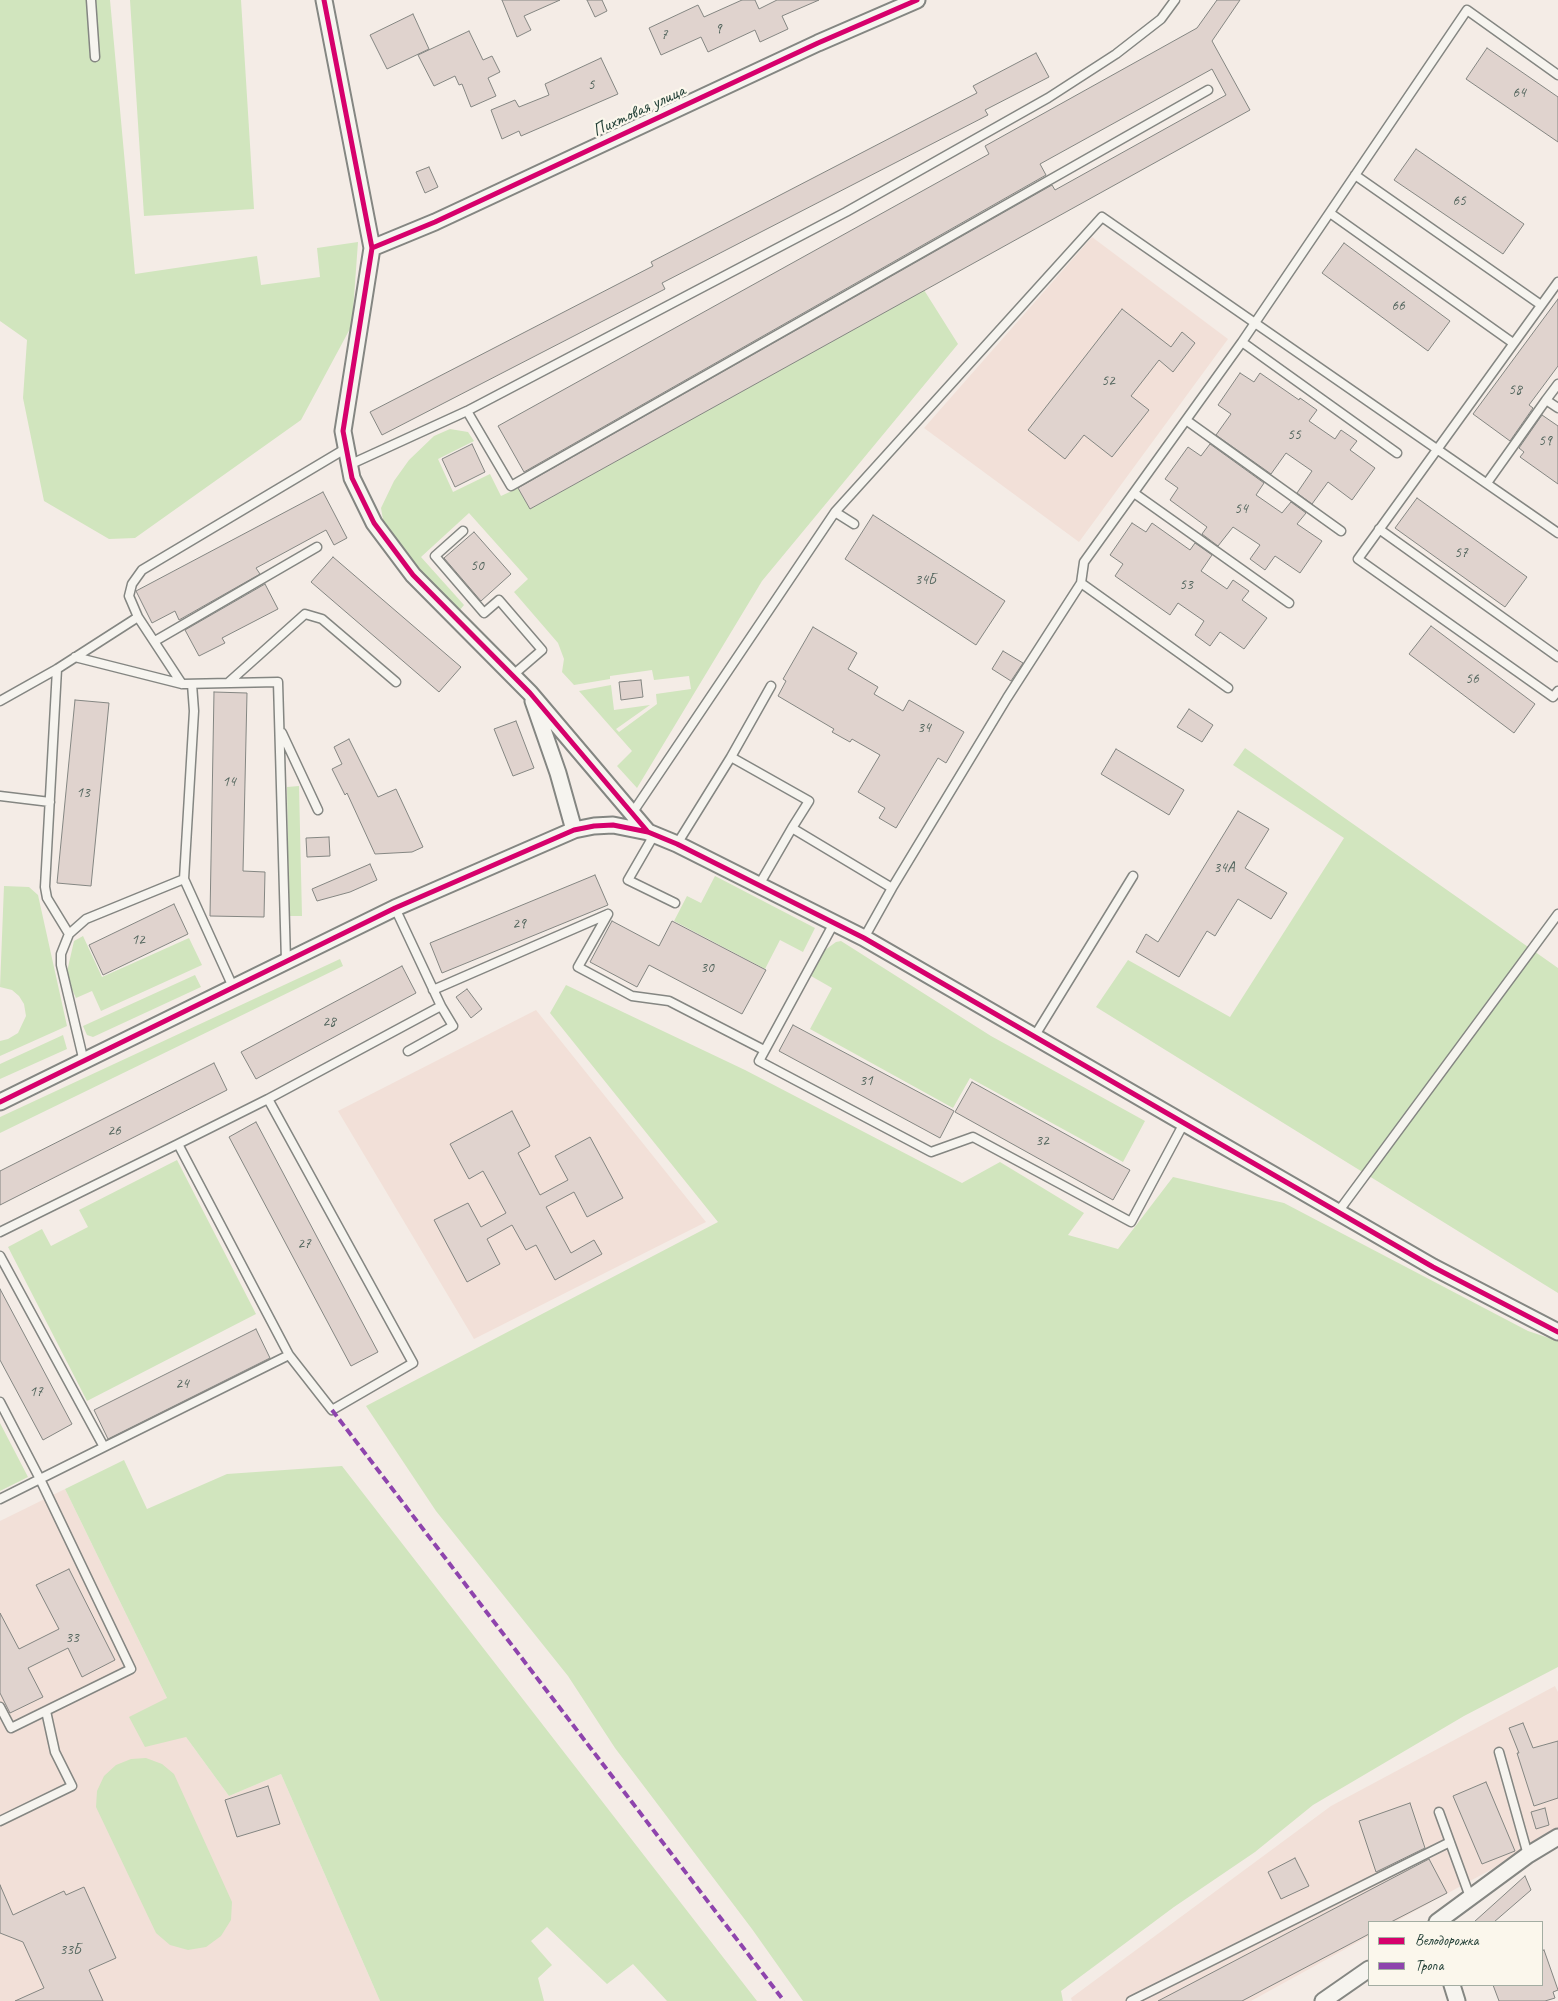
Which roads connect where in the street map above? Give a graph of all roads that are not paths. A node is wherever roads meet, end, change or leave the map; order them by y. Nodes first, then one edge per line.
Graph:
1 (91, 0) edge
2 (324, 0) edge
3 (917, 0) edge
4 (1174, 0) edge
5 (95, 57) dead end
6 (1558, 74) edge
7 (1208, 90) dead end
8 (1355, 175) junction
9 (1330, 212) junction
10 (372, 248) junction
11 (1558, 282) edge
12 (1541, 305) junction
13 (1255, 322) junction
14 (1242, 342) junction
15 (1513, 343) junction
16 (1558, 384) edge
17 (1546, 400) junction
18 (1558, 408) edge
19 (467, 411) junction
20 (1186, 420) junction
21 (1437, 448) junction
22 (345, 449) junction
23 (1397, 453) dead end
24 (349, 466) junction
25 (1487, 483) junction
26 (1134, 492) junction
27 (835, 512) junction
28 (854, 524) dead end
29 (1379, 529) junction
30 (463, 531) dead end
31 (1341, 531) dead end
32 (1558, 533) edge
33 (317, 547) dead end
34 (1081, 583) junction
35 (1289, 603) dead end
36 (138, 617) junction
37 (154, 641) junction
38 (75, 657) junction
39 (1558, 657) edge
40 (57, 669) junction
41 (513, 675) junction
42 (229, 682) junction
43 (396, 682) dead end
44 (182, 684) junction
45 (192, 684) junction
46 (771, 686) dead end
47 (1228, 688) dead end
48 (1558, 690) edge
49 (530, 693) junction
50 (0, 701) edge
51 (280, 728) junction
52 (731, 757) junction
53 (0, 796) edge
54 (50, 802) junction
55 (318, 810) dead end
56 (633, 812) junction
57 (792, 828) junction
58 (574, 830) junction
59 (651, 834) junction
60 (677, 844) junction
61 (1133, 876) dead end
62 (184, 879) junction
63 (759, 885) junction
64 (892, 888) junction
65 (675, 903) dead end
66 (395, 908) junction
67 (1558, 914) edge
68 (834, 923) junction
69 (69, 934) junction
70 (864, 938) junction
71 (286, 961) junction
72 (233, 986) junction
73 (433, 990) junction
74 (441, 1006) junction
75 (1034, 1037) junction
76 (764, 1050) junction
77 (408, 1051) dead end
78 (84, 1062) junction
79 (268, 1099) junction
80 (0, 1102) edge
81 (1184, 1123) junction
82 (178, 1144) junction
83 (1338, 1212) junction
84 (0, 1232) edge
85 (0, 1256) edge
86 (1558, 1332) edge
87 (289, 1355) junction
88 (0, 1402) edge
89 (104, 1447) junction
90 (40, 1479) junction
91 (0, 1499) edge
92 (0, 1707) edge
93 (46, 1711) junction
94 (1499, 1752) dead end
95 (1439, 1812) dead end
96 (0, 1821) edge
97 (1558, 1838) edge
98 (1450, 1842) junction
99 (1528, 1855) junction
100 (1470, 1896) junction
101 (1438, 1921) edge
102 (1368, 1970) edge
103 (1452, 1986) edge
104 (1131, 2001) edge
105 (1323, 2001) edge
106 (1457, 2001) edge

1 - 5 lane
2 - 10 street
3 - 10 street, Пихтовая улица
4 - 19 lane
6 - 8 lane
7 - 19 lane
8 - 9 lane
8 - 12 lane
9 - 13 lane
9 - 15 lane
10 - 22 street
11 - 12 lane
12 - 15 lane
13 - 14 lane
13 - 21 lane
13 - 27 lane
14 - 20 lane
14 - 23 lane
15 - 21 lane
16 - 17 lane
17 - 18 lane
17 - 25 lane
19 - 24 lane
20 - 26 lane
20 - 31 lane
21 - 25 lane
21 - 29 lane
22 - 24 street
22 - 36 lane
24 - 41 street
25 - 32 lane
26 - 34 lane
26 - 35 lane
27 - 28 lane
27 - 56 lane
29 - 39 lane
29 - 48 lane
30 - 41 lane
33 - 37 lane
34 - 47 lane
34 - 64 lane
36 - 37 lane
36 - 38 lane
37 - 44 lane
38 - 40 lane
38 - 44 lane
40 - 50 lane
40 - 54 lane
41 - 49 street
42 - 43 lane
42 - 45 lane
42 - 51 lane
44 - 45 lane
45 - 62 lane
46 - 52 lane
49 - 56 street
49 - 58 street
51 - 55 lane
51 - 71 lane
52 - 57 lane
52 - 60 lane
53 - 54 lane
54 - 69 lane
56 - 59 street
57 - 63 lane
57 - 64 lane
58 - 59 street
58 - 66 street
59 - 60 street
59 - 65 lane
60 - 63 street
61 - 75 lane
62 - 69 lane
62 - 72 lane
63 - 68 street
64 - 70 lane
66 - 71 street
66 - 73 lane
67 - 83 lane
68 - 70 street
68 - 76 lane
69 - 78 lane
70 - 75 street
71 - 72 street
72 - 78 street
73 - 74 lane
73 - 76 lane
74 - 77 lane
74 - 79 lane
75 - 81 street
76 - 81 lane
78 - 80 street
79 - 82 lane
79 - 87 lane
81 - 83 street
82 - 84 lane
82 - 87 lane
83 - 86 street
85 - 89 lane
87 - 89 lane
88 - 90 lane
89 - 90 lane
90 - 91 lane
90 - 93 lane
92 - 93 lane
93 - 96 lane
94 - 99 lane
95 - 98 lane
97 - 99 street
98 - 100 lane
98 - 104 lane
99 - 100 street
100 - 101 street
102 - 105 street
103 - 106 street

